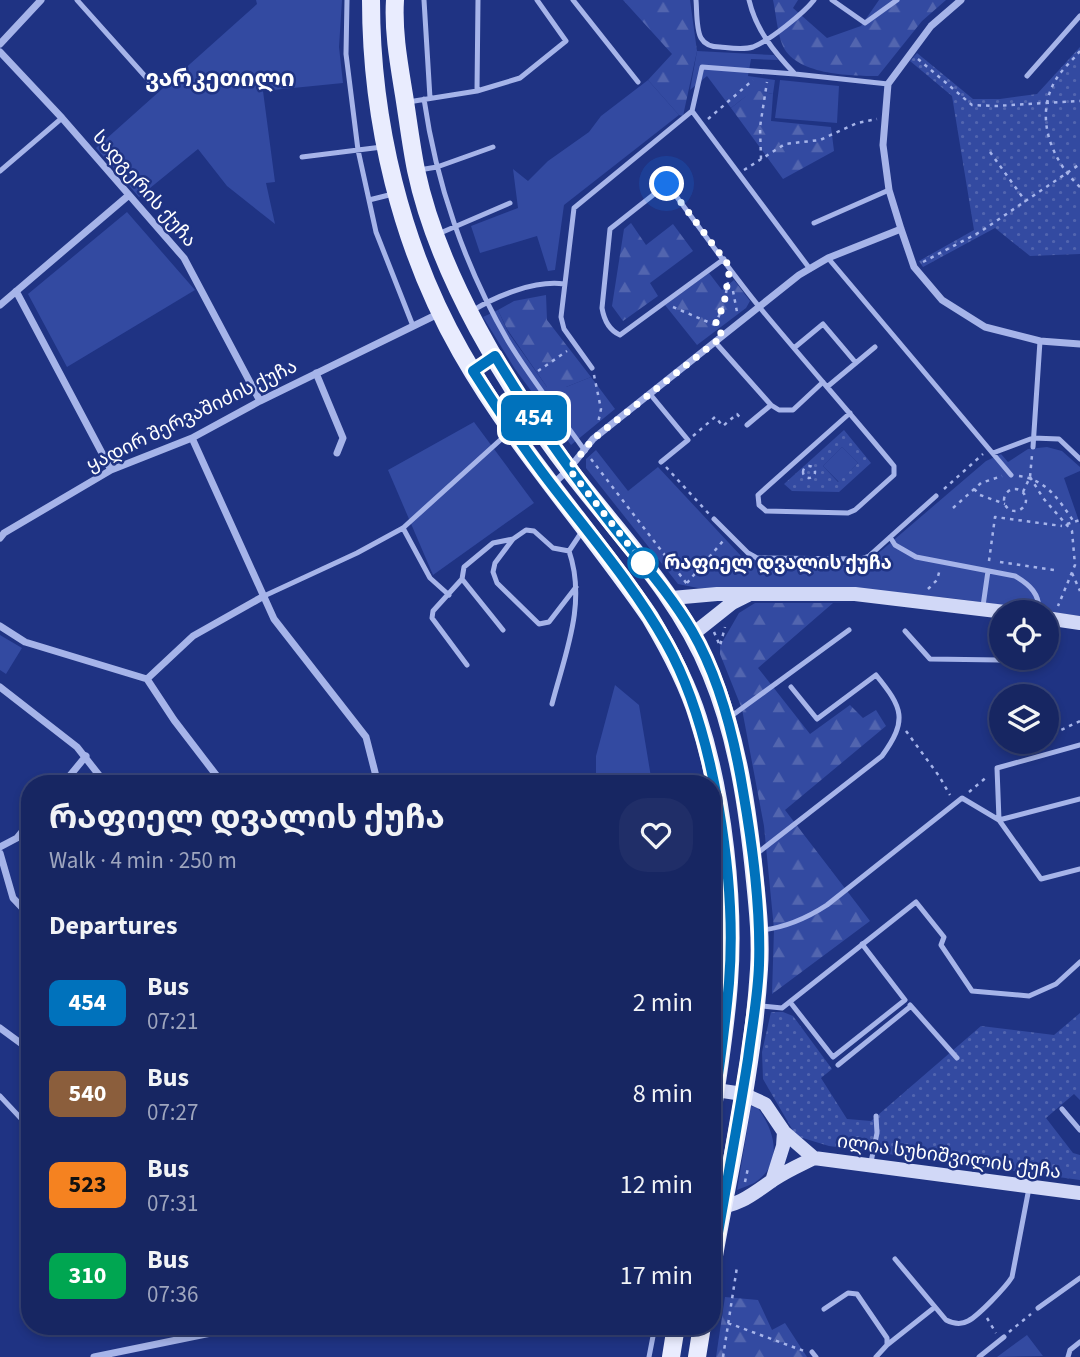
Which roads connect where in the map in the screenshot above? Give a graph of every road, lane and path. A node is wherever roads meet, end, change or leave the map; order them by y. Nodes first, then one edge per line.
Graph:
1 (41, 0) edge
2 (76, 0) edge
3 (347, 0) edge
4 (371, 0) edge
5 (395, 0) edge
6 (424, 0) edge
7 (478, 0) edge
8 (537, 0) edge
9 (573, 0) edge
10 (696, 0) edge
11 (749, 0) edge
12 (814, 0) edge
13 (832, 0) edge
14 (897, 0) edge
15 (961, 0) edge
16 (1080, 16) edge
17 (765, 40) junction
18 (0, 44) edge
19 (1080, 51) edge
20 (0, 52) edge
21 (911, 52) junction
22 (766, 71) junction
23 (795, 74) junction
24 (1027, 76) dead end
25 (638, 82) dead end
26 (152, 84) dead end
27 (888, 84) junction
28 (477, 91) junction
29 (427, 98) junction
30 (1080, 101) edge
31 (405, 103) junction
32 (1048, 103) junction
33 (692, 111) junction
34 (62, 118) junction
35 (883, 118) junction
36 (702, 125) junction
37 (386, 146) junction
38 (493, 148) dead end
39 (358, 150) junction
40 (990, 152) dead end
41 (302, 157) dead end
42 (761, 159) junction
43 (1080, 164) edge
44 (437, 167) junction
45 (0, 171) edge
46 (739, 173) junction
47 (1067, 175) junction
48 (418, 178) junction
49 (1080, 187) edge
50 (889, 190) junction
51 (397, 194) junction
52 (129, 195) junction
53 (369, 200) junction
54 (1026, 202) junction
55 (510, 203) dead end
56 (814, 223) dead end
57 (454, 226) junction
58 (901, 229) junction
59 (435, 235) junction
60 (828, 258) junction
61 (724, 259) junction
62 (730, 267) junction
63 (914, 267) junction
64 (810, 268) junction
65 (564, 284) junction
66 (16, 291) junction
67 (488, 301) junction
68 (664, 303) junction
69 (0, 305) edge
70 (760, 307) junction
71 (440, 313) junction
72 (469, 313) junction
73 (737, 325) junction
74 (413, 326) junction
75 (1040, 341) junction
76 (715, 342) junction
77 (1080, 344) edge
78 (576, 345) junction
79 (875, 346) dead end
80 (794, 348) junction
81 (495, 356) junction
82 (856, 363) junction
83 (592, 368) joint
84 (473, 371) junction
85 (316, 373) junction
86 (532, 375) junction
87 (825, 385) junction
88 (650, 394) junction
89 (260, 401) junction
90 (771, 405) junction
91 (850, 413) junction
92 (747, 425) joint
93 (512, 430) junction
94 (192, 438) junction
95 (1033, 438) junction
96 (593, 439) junction
97 (688, 440) junction
98 (1032, 447) joint
99 (585, 451) junction
100 (991, 451) junction
101 (337, 453) dead end
102 (1080, 459) edge
103 (661, 462) joint
104 (569, 469) junction
105 (111, 470) junction
106 (1011, 475) junction
107 (1030, 477) junction
108 (552, 485) junction
109 (974, 489) junction
110 (1023, 492) junction
111 (936, 496) joint
112 (1005, 504) junction
113 (953, 508) dead end
114 (1013, 510) junction
115 (713, 519) joint
116 (1012, 519) junction
117 (1080, 520) edge
118 (1074, 522) junction
119 (1067, 524) junction
120 (1062, 526) dead end
121 (584, 527) junction
122 (403, 528) junction
123 (1, 532) edge
124 (729, 534) junction
125 (890, 537) junction
126 (513, 539) junction
127 (569, 551) junction
128 (989, 561) dead end
129 (943, 562) junction
130 (988, 570) junction
131 (1072, 573) junction
132 (462, 579) junction
133 (687, 583) junction
134 (576, 587) junction
135 (1080, 591) edge
136 (749, 594) junction
137 (449, 595) junction
138 (264, 596) junction
139 (697, 596) junction
140 (671, 598) junction
141 (910, 600) junction
142 (1038, 600) edge
143 (1056, 600) edge
144 (983, 609) junction
145 (989, 610) edge
146 (1059, 619) edge
147 (727, 620) dead end
148 (710, 622) junction
149 (1080, 623) edge
150 (0, 626) edge
151 (849, 629) dead end
152 (503, 630) dead end
153 (905, 631) dead end
154 (693, 634) junction
155 (667, 646) junction
156 (989, 660) edge
157 (467, 665) dead end
158 (148, 679) junction
159 (0, 687) edge
160 (791, 687) dead end
161 (552, 704) dead end
162 (728, 719) junction
163 (899, 721) junction
164 (1080, 721) edge
165 (1059, 731) edge
166 (1080, 745) edge
167 (1019, 754) edge
168 (86, 756) junction
169 (997, 768) junction
170 (70, 775) edge
171 (100, 775) edge
172 (216, 775) edge
173 (376, 775) edge
174 (712, 775) edge
175 (1080, 799) edge
176 (954, 803) junction
177 (999, 820) junction
178 (721, 831) edge
179 (21, 833) edge
180 (0, 847) edge
181 (0, 853) edge
182 (753, 857) junction
183 (1080, 869) edge
184 (21, 906) edge
185 (760, 930) junction
186 (862, 944) junction
187 (1080, 962) edge
188 (905, 1000) junction
189 (790, 1002) junction
190 (756, 1005) junction
191 (911, 1006) junction
192 (0, 1028) edge
193 (721, 1040) edge
194 (21, 1043) edge
195 (957, 1058) dead end
196 (838, 1065) dead end
197 (721, 1091) edge
198 (743, 1094) junction
199 (0, 1096) edge
200 (1062, 1109) dead end
201 (876, 1116) dead end
202 (21, 1118) edge
203 (1080, 1130) edge
204 (784, 1132) junction
205 (814, 1158) junction
206 (870, 1165) junction
207 (772, 1181) junction
208 (1029, 1188) junction
209 (721, 1190) edge
210 (1080, 1193) edge
211 (721, 1207) edge
212 (895, 1259) dead end
213 (737, 1267) dead end
214 (1080, 1278) edge
215 (935, 1307) junction
216 (1038, 1308) joint
217 (824, 1309) dead end
218 (982, 1309) junction
219 (728, 1323) junction
220 (192, 1335) edge
221 (653, 1335) edge
222 (675, 1335) edge
223 (701, 1335) edge
224 (1002, 1338) junction
225 (1080, 1342) edge
226 (887, 1345) junction
227 (813, 1354) edge
228 (94, 1357) edge
229 (649, 1357) edge
230 (671, 1357) edge
231 (697, 1357) edge
232 (723, 1357) edge
233 (876, 1357) edge
234 (979, 1357) edge
235 (1068, 1357) edge

1 - 18 street
2 - 26 lane
3 - 39 lane
4 - 37 main road
5 - 31 main road
6 - 29 lane
7 - 28 lane
8 - 28 lane
9 - 25 lane
10 - 17 lane
11 - 17 lane
12 - 17 lane
13 - 14 lane
15 - 21 street
16 - 24 lane
17 - 23 lane
19 - 32 path
20 - 34 street, სადგერის ქუჩა
21 - 27 street
21 - 32 path
22 - 23 lane
22 - 33 lane
22 - 36 path
22 - 42 path
23 - 27 lane
27 - 35 street
28 - 29 lane
29 - 31 lane
29 - 44 lane
30 - 32 path
31 - 48 main road
32 - 47 path
33 - 36 lane
33 - 65 lane
34 - 45 lane
34 - 52 street, სადგერის ქუჩა
35 - 42 path
35 - 50 street
36 - 46 lane
37 - 39 lane
37 - 51 main road
38 - 44 lane
39 - 41 lane
39 - 53 lane
40 - 54 path
42 - 46 path
43 - 47 path
44 - 48 lane
44 - 57 lane
46 - 64 lane
47 - 49 path
47 - 54 path
48 - 51 main road
48 - 59 main road
50 - 56 lane
50 - 58 street
51 - 53 lane
51 - 71 main road
52 - 66 street
52 - 89 street, სადგერის ქუჩა
53 - 74 lane
54 - 63 path
55 - 57 lane
57 - 59 lane
57 - 67 lane
58 - 60 street
58 - 63 street
59 - 72 main road
60 - 64 street
60 - 100 lane
61 - 62 lane
61 - 68 lane
61 - 68 lane
62 - 68 path
62 - 70 lane
62 - 73 path
63 - 75 street
64 - 70 street
65 - 67 lane
65 - 78 lane
66 - 69 street
66 - 105 street
67 - 72 lane
67 - 86 lane
70 - 73 street
70 - 80 lane
71 - 74 street, ყადირ შერვაშიძის ქუჩა
71 - 84 main road
72 - 81 main road
73 - 76 street
74 - 85 street, ყადირ შერვაშიძის ქუჩა
75 - 77 street
75 - 95 lane
76 - 88 street
76 - 90 lane
78 - 83 lane
78 - 86 path
79 - 82 lane
80 - 82 lane
80 - 87 lane
81 - 84 main road
81 - 104 main road
82 - 87 lane
83 - 96 path
84 - 93 main road
85 - 89 street, ყადირ შერვაშიძის ქუჩა
85 - 101 street
86 - 99 lane
87 - 90 lane
87 - 91 lane
88 - 96 street
88 - 97 lane
89 - 94 street, ყადირ შერვაშიძის ქუჩა
90 - 92 lane
91 - 91 lane
92 - 97 path
93 - 108 main road
93 - 122 lane
94 - 105 street, ყადირ შერვაშიძის ქუჩა
94 - 138 street
95 - 98 lane
95 - 100 lane
95 - 102 lane
96 - 99 street
97 - 103 lane
98 - 107 path
99 - 104 street
99 - 133 path
100 - 106 lane
100 - 111 path
103 - 115 path
104 - 108 street
104 - 140 main road
105 - 123 street, ყადირ შერვაშიძის ქუჩა
106 - 107 path
106 - 109 path
107 - 110 path
107 - 118 path
107 - 119 path
108 - 121 main road
109 - 112 path
109 - 113 path
110 - 112 path
110 - 114 path
111 - 125 lane
112 - 114 path
114 - 116 path
115 - 124 lane
116 - 120 path
116 - 128 path
117 - 118 path
118 - 119 path
119 - 131 path
121 - 127 lane
121 - 155 main road
122 - 137 lane
122 - 138 lane
124 - 125 lane
124 - 133 path
125 - 129 lane
126 - 127 lane
126 - 132 lane
126 - 134 lane
127 - 134 lane
129 - 130 lane
129 - 141 path
130 - 142 lane
130 - 144 lane
131 - 135 path
131 - 143 path
132 - 137 lane
132 - 152 lane
133 - 139 path
134 - 161 lane
136 - 139 street
136 - 141 street
136 - 148 street
137 - 157 lane
138 - 158 street
138 - 173 street
139 - 140 street
140 - 154 main road
141 - 144 street
144 - 145 street
146 - 149 street
147 - 148 path
148 - 154 street
150 - 158 street
151 - 162 lane
153 - 156 lane
154 - 155 main road
154 - 162 main road
155 - 174 main road
158 - 172 street
159 - 168 street
160 - 163 lane
162 - 182 main road
163 - 176 path
163 - 182 lane
164 - 165 path
166 - 169 lane
167 - 169 path
168 - 170 street
168 - 171 street
169 - 176 path
169 - 177 lane
175 - 177 lane
176 - 177 lane
176 - 185 lane
177 - 183 lane
178 - 193 main road
179 - 180 street
181 - 184 street
182 - 185 main road
185 - 190 main road
186 - 187 lane
186 - 188 lane
186 - 189 lane
188 - 189 lane
188 - 191 lane
189 - 190 lane
190 - 198 main road
191 - 195 lane
191 - 196 lane
192 - 194 street
197 - 198 street, ილია სუხიშვილის ქუჩა
198 - 204 street, ილია სუხიშვილის ქუჩა
198 - 209 main road
199 - 202 lane
200 - 203 lane
201 - 206 lane
204 - 205 street, ილია სუხიშვილის ქუჩა
204 - 207 street
205 - 206 street, ილია სუხიშვილის ქუჩა
205 - 207 street, ილია სუხიშვილის ქუჩა
206 - 208 street, ილია სუხიშვილის ქუჩა
207 - 211 street, ილია სუხიშვილის ქუჩა
208 - 210 street, ილია სუხიშვილის ქუჩა
208 - 218 lane
212 - 215 lane
213 - 219 path
214 - 216 lane
215 - 218 lane
215 - 226 lane
216 - 224 path
217 - 226 lane
218 - 224 path
219 - 227 path
219 - 232 path
220 - 228 street
221 - 229 lane
222 - 230 main road
223 - 231 main road
224 - 234 lane
225 - 235 lane
226 - 233 lane

